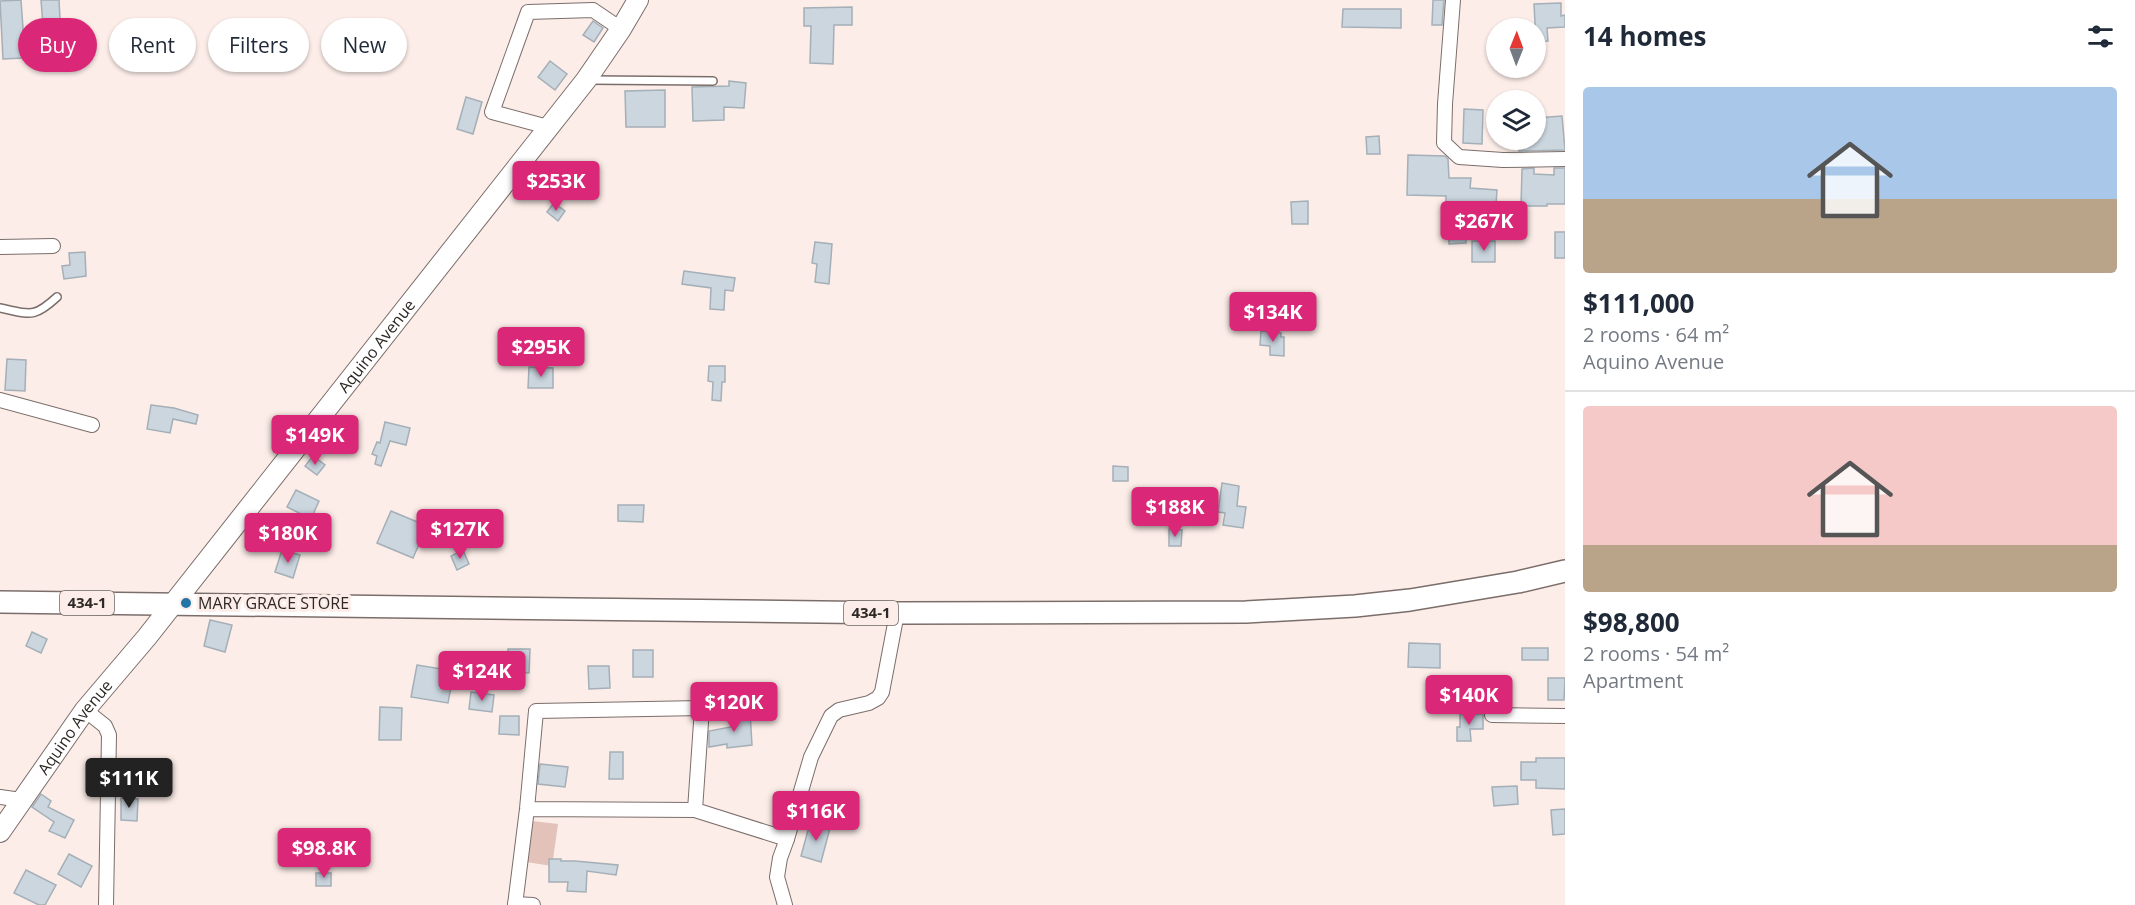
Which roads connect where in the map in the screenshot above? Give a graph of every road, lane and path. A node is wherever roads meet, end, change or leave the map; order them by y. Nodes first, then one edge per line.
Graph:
1 (638, 0) edge
2 (1453, 0) edge
3 (621, 29) junction
4 (586, 80) junction
5 (713, 81) dead end
6 (548, 127) junction
7 (1565, 159) edge
8 (53, 246) dead end
9 (0, 247) edge
10 (57, 297) dead end
11 (0, 308) edge
12 (0, 400) edge
13 (92, 425) dead end
14 (1565, 571) edge
15 (0, 602) edge
16 (174, 603) junction
17 (897, 613) junction
18 (85, 710) junction
19 (1492, 715) dead end
20 (1565, 716) edge
21 (0, 797) edge
22 (21, 800) junction
23 (527, 809) junction
24 (695, 810) junction
25 (0, 832) edge
26 (787, 839) junction
27 (106, 905) edge
28 (515, 905) edge
29 (533, 905) edge
30 (785, 905) edge

1 - 3 street, Aquino Avenue
2 - 7 street
3 - 4 street, Aquino Avenue
3 - 6 street
4 - 5 lane
4 - 6 street, Aquino Avenue
6 - 16 street, Aquino Avenue
8 - 9 street
10 - 11 lane
12 - 13 street
14 - 17 main road, 434-1
15 - 16 main road, 434-1
16 - 17 main road, 434-1
16 - 18 street, Aquino Avenue
17 - 26 street
18 - 22 street, Aquino Avenue
18 - 27 street
19 - 20 street
21 - 22 street
22 - 25 street, Aquino Avenue
23 - 24 street
23 - 24 street
23 - 28 street
24 - 26 street
26 - 30 street
28 - 29 street

